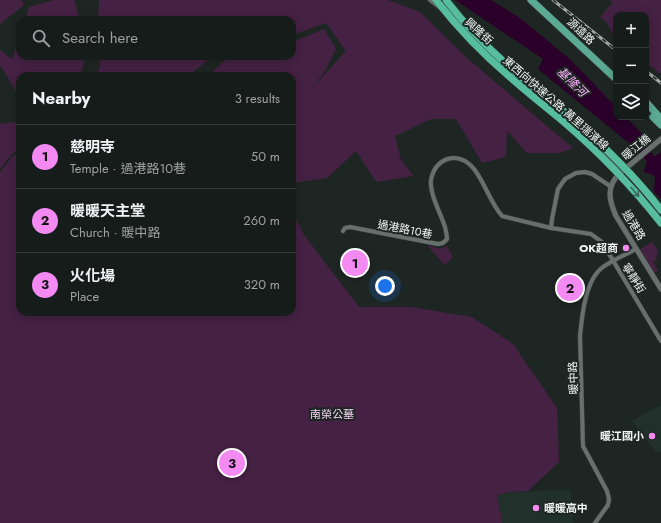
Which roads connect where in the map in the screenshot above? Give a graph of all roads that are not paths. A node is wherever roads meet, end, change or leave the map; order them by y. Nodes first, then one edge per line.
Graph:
1 (430, 0) edge
2 (436, 0) edge
3 (446, 0) edge
4 (531, 0) edge
5 (538, 0) edge
6 (613, 69) edge
7 (613, 76) edge
8 (649, 105) edge
9 (649, 112) edge
10 (661, 119) edge
11 (661, 126) edge
12 (661, 139) edge
13 (623, 170) junction
14 (610, 186) junction
15 (661, 210) edge
16 (661, 223) edge
17 (552, 228) junction
18 (344, 231) dead end
19 (636, 249) junction
20 (613, 261) junction
21 (661, 289) edge
22 (661, 341) edge
23 (595, 523) edge

1 - 13 street, 興隆街
2 -> 16 highway, 東西向快速公路 萬里瑞濱線, bridge
3 - 15 highway, 東西向快速公路 萬里瑞濱線, bridge
4 - 7 main road, 源遠路
5 - 6 main road, 源遠路
8 - 10 main road
9 - 11 main road
12 - 13 street, 暖江橋
13 - 14 street
14 - 17 street
14 - 19 street, 過港路
17 - 18 street, 過港路10巷
17 - 20 street, 寧靜街
19 - 20 street, 暖中路
19 - 21 street, 過港路
20 - 22 street, 寧靜街
20 - 23 street, 暖中路

